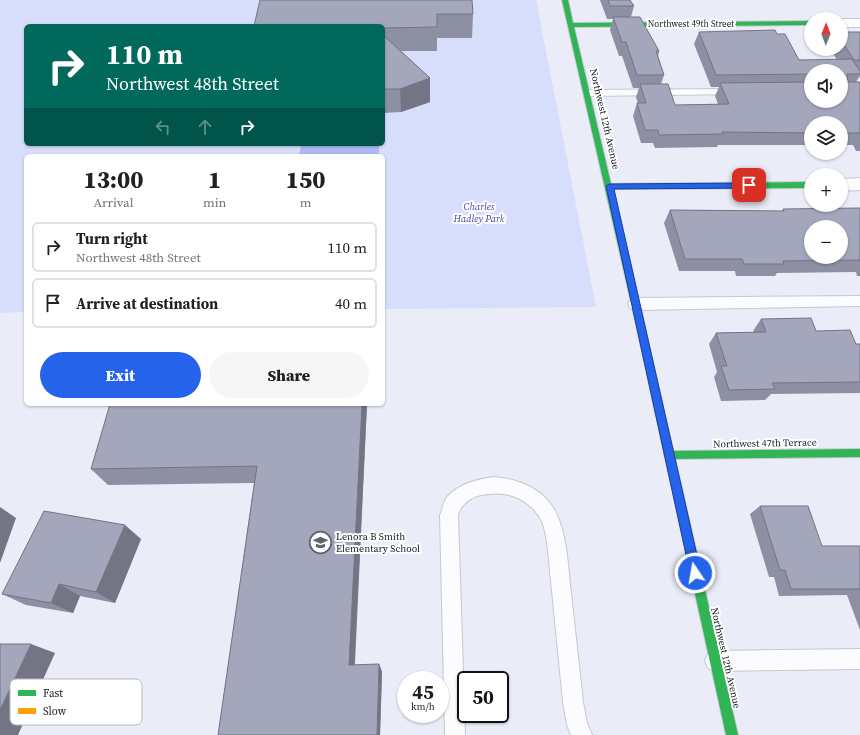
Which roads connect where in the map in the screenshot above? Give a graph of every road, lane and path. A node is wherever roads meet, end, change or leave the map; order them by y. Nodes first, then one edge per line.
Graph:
1 (565, 0) edge
2 (804, 23) edge
3 (848, 23) edge
4 (860, 23) edge
5 (572, 25) junction
6 (747, 92) edge
7 (588, 93) junction
8 (860, 184) edge
9 (804, 185) edge
10 (848, 185) edge
11 (609, 186) junction
12 (860, 301) edge
13 (636, 304) junction
14 (860, 453) edge
15 (669, 455) junction
16 (860, 659) edge
17 (715, 661) junction
18 (455, 735) edge
19 (582, 735) edge
20 (732, 735) edge

1 - 5 main road, Northwest 12th Avenue
2 - 5 main road, Northwest 49th Street
3 - 4 street
5 - 7 main road, Northwest 12th Avenue
6 - 7 lane
7 - 11 main road, Northwest 12th Avenue
8 - 10 street
9 - 11 main road
11 - 13 main road, Northwest 12th Avenue
12 - 13 lane
13 - 15 main road, Northwest 12th Avenue
14 - 15 main road, Northwest 47th Terrace
15 - 17 main road, Northwest 12th Avenue
16 - 17 lane
17 - 20 main road, Northwest 12th Avenue
18 - 19 lane

